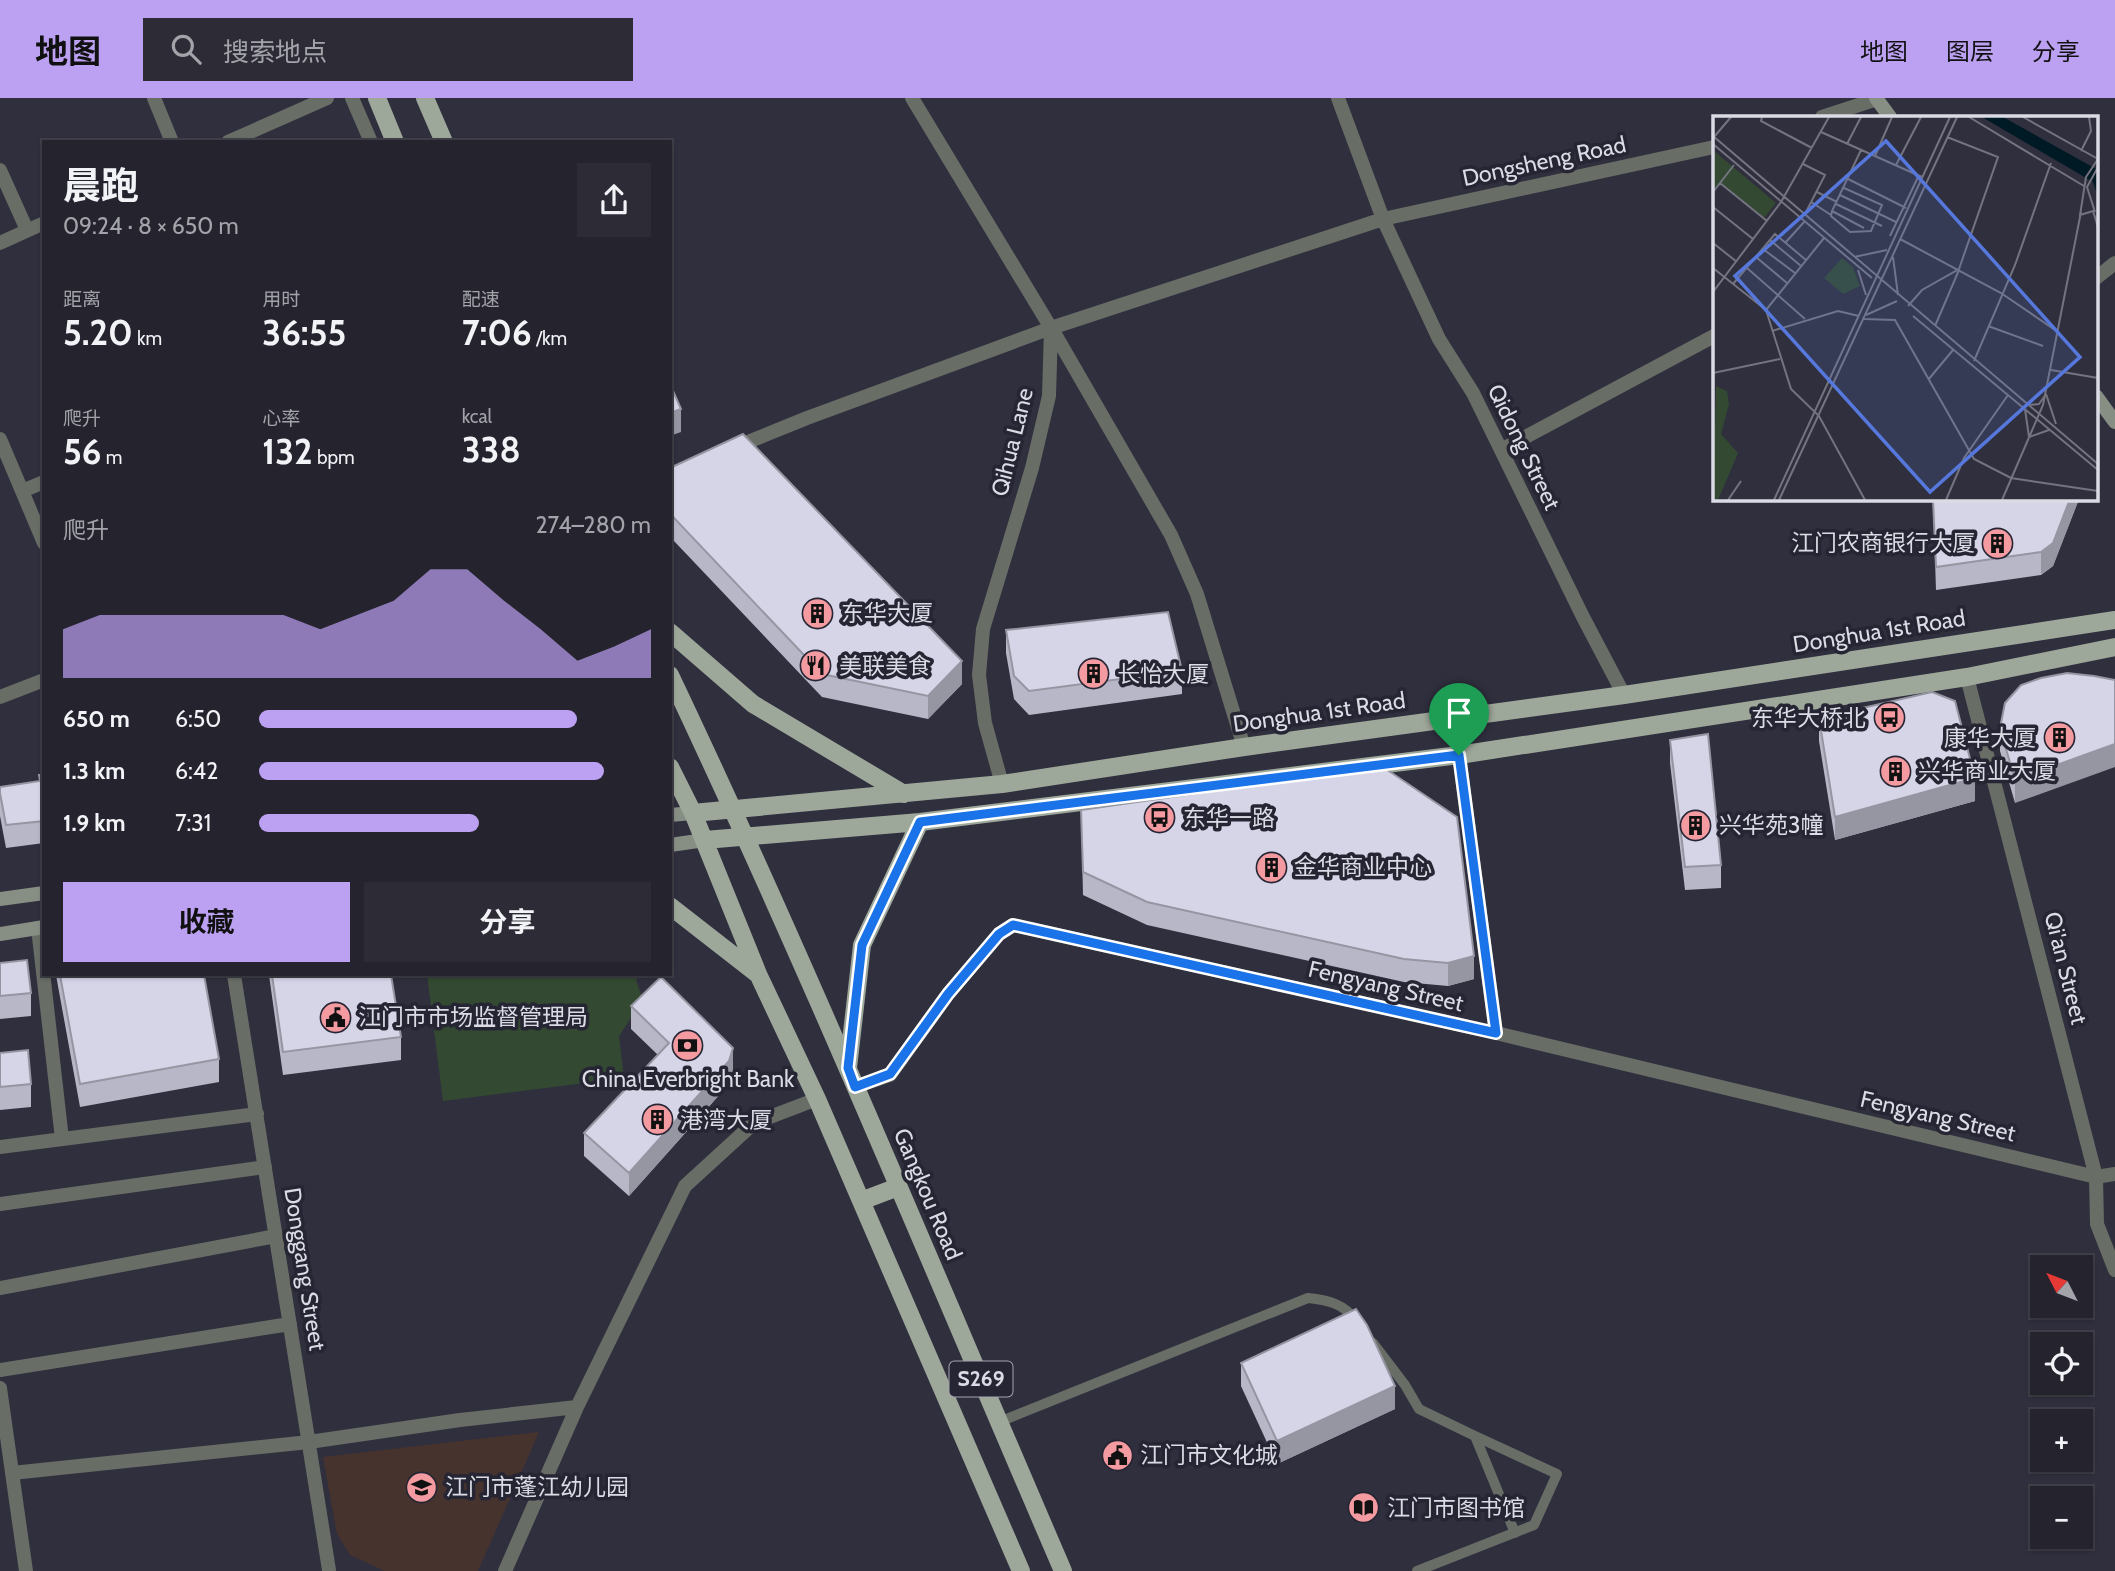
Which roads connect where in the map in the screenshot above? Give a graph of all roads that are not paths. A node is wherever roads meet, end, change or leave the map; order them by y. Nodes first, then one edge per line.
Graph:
1 (154, 98) edge
2 (327, 98) edge
3 (352, 98) edge
4 (377, 98) edge
5 (425, 98) edge
6 (912, 98) edge
7 (1338, 98) edge
8 (1876, 99) edge
9 (1825, 116) edge
10 (1889, 116) edge
11 (171, 140) edge
12 (232, 140) edge
13 (370, 140) edge
14 (394, 140) edge
15 (442, 140) edge
16 (1713, 147) edge
17 (0, 170) edge
18 (1383, 219) junction
19 (42, 224) edge
20 (27, 230) junction
21 (0, 243) edge
22 (2115, 263) edge
23 (2098, 276) edge
24 (1051, 328) junction
25 (1713, 337) edge
26 (2098, 399) edge
27 (2115, 422) edge
28 (0, 439) edge
29 (1501, 450) junction
30 (721, 453) edge
31 (42, 483) edge
32 (22, 491) junction
33 (42, 538) edge
34 (2115, 620) edge
35 (672, 634) edge
36 (2114, 647) edge
37 (1967, 677) junction
38 (672, 679) edge
39 (42, 681) edge
40 (1624, 695) junction
41 (0, 697) edge
42 (1244, 747) junction
43 (1459, 755) junction
44 (672, 771) edge
45 (1002, 784) junction
46 (904, 794) junction
47 (734, 809) junction
48 (693, 813) junction
49 (672, 815) edge
50 (920, 822) junction
51 (747, 838) junction
52 (705, 840) junction
53 (672, 845) edge
54 (42, 893) edge
55 (1, 896) edge
56 (672, 908) edge
57 (41, 927) edge
58 (0, 934) edge
59 (758, 974) junction
60 (46, 976) edge
61 (234, 976) edge
62 (1496, 1033) junction
63 (848, 1068) junction
64 (855, 1087) junction
65 (817, 1099) junction
66 (257, 1114) junction
67 (62, 1139) junction
68 (0, 1147) edge
69 (265, 1167) junction
70 (2115, 1174) edge
71 (2096, 1177) junction
72 (898, 1187) junction
73 (861, 1200) junction
74 (0, 1204) edge
75 (276, 1236) junction
76 (2115, 1270) edge
77 (0, 1288) edge
78 (290, 1324) junction
79 (0, 1370) edge
80 (0, 1388) edge
81 (577, 1407) junction
82 (999, 1422) junction
83 (1475, 1436) junction
84 (309, 1442) junction
85 (12, 1473) junction
86 (1515, 1533) junction
87 (26, 1571) edge
88 (328, 1571) edge
89 (505, 1571) edge
90 (1021, 1571) edge
91 (1063, 1571) edge
92 (1417, 1571) edge

1 - 11 street
2 - 12 street
3 - 13 street
4 - 14 main road
5 - 15 main road
6 - 24 street
7 - 18 street, Qidong Street
8 - 9 street
8 - 10 main road
16 - 18 street, Dongsheng Road
17 - 20 street
18 - 24 street, Dongsheng Road
18 - 29 street, Qidong Street
19 - 20 street
20 - 21 street
22 - 23 street
24 - 30 street, Dongsheng Road
24 - 42 street
24 - 45 street, Qihua Lane
25 - 29 street
26 - 27 main road
28 - 32 street
29 - 40 street, Qidong Street
31 - 32 street
32 - 33 street
34 - 40 main road, Donghua 1st Road
35 - 46 main road
36 - 37 main road
37 - 43 main road
37 - 71 street, Qi'an Street
38 - 47 main road, S269
39 - 41 street
40 - 42 main road, Donghua 1st Road
42 - 45 main road, Donghua 1st Road
43 - 50 main road
43 - 62 street
44 - 48 main road, S269
45 - 46 main road, Donghua 1st Road
46 - 47 main road, Donghua 1st Road
47 - 48 main road, Donghua 1st Road
47 - 51 main road, S269
48 - 49 main road
48 - 52 main road, S269
50 - 51 main road
50 - 63 main road
51 - 52 main road
51 - 63 main road, Gangkou Road / S269
52 - 53 main road
52 - 59 main road, S269
54 - 55 main road
56 - 59 main road
57 - 58 main road
59 - 65 main road, S269
60 - 67 street
61 - 66 street, Donggang Street
62 - 64 street, Fengyang Street
62 - 71 street, Fengyang Street
63 - 64 main road, Gangkou Road / S269
64 - 72 main road, Gangkou Road / S269
65 - 73 main road, S269
65 - 81 street
66 - 67 street
66 - 69 street, Donggang Street
67 - 68 street
69 - 74 street
69 - 75 street, Donggang Street
70 - 71 street
71 - 76 street, Qi'an Street
72 - 73 main road
72 - 82 main road, Gangkou Road / S269
73 - 90 main road, S269
75 - 77 street
75 - 78 street, Donggang Street
78 - 79 street
78 - 84 street, Donggang Street
80 - 85 street
81 - 84 street
81 - 89 street
82 - 83 lane
82 - 91 main road, Gangkou Road / S269
83 - 86 lane
83 - 86 lane
84 - 85 street
84 - 88 street, Donggang Street
85 - 87 street
86 - 92 lane

